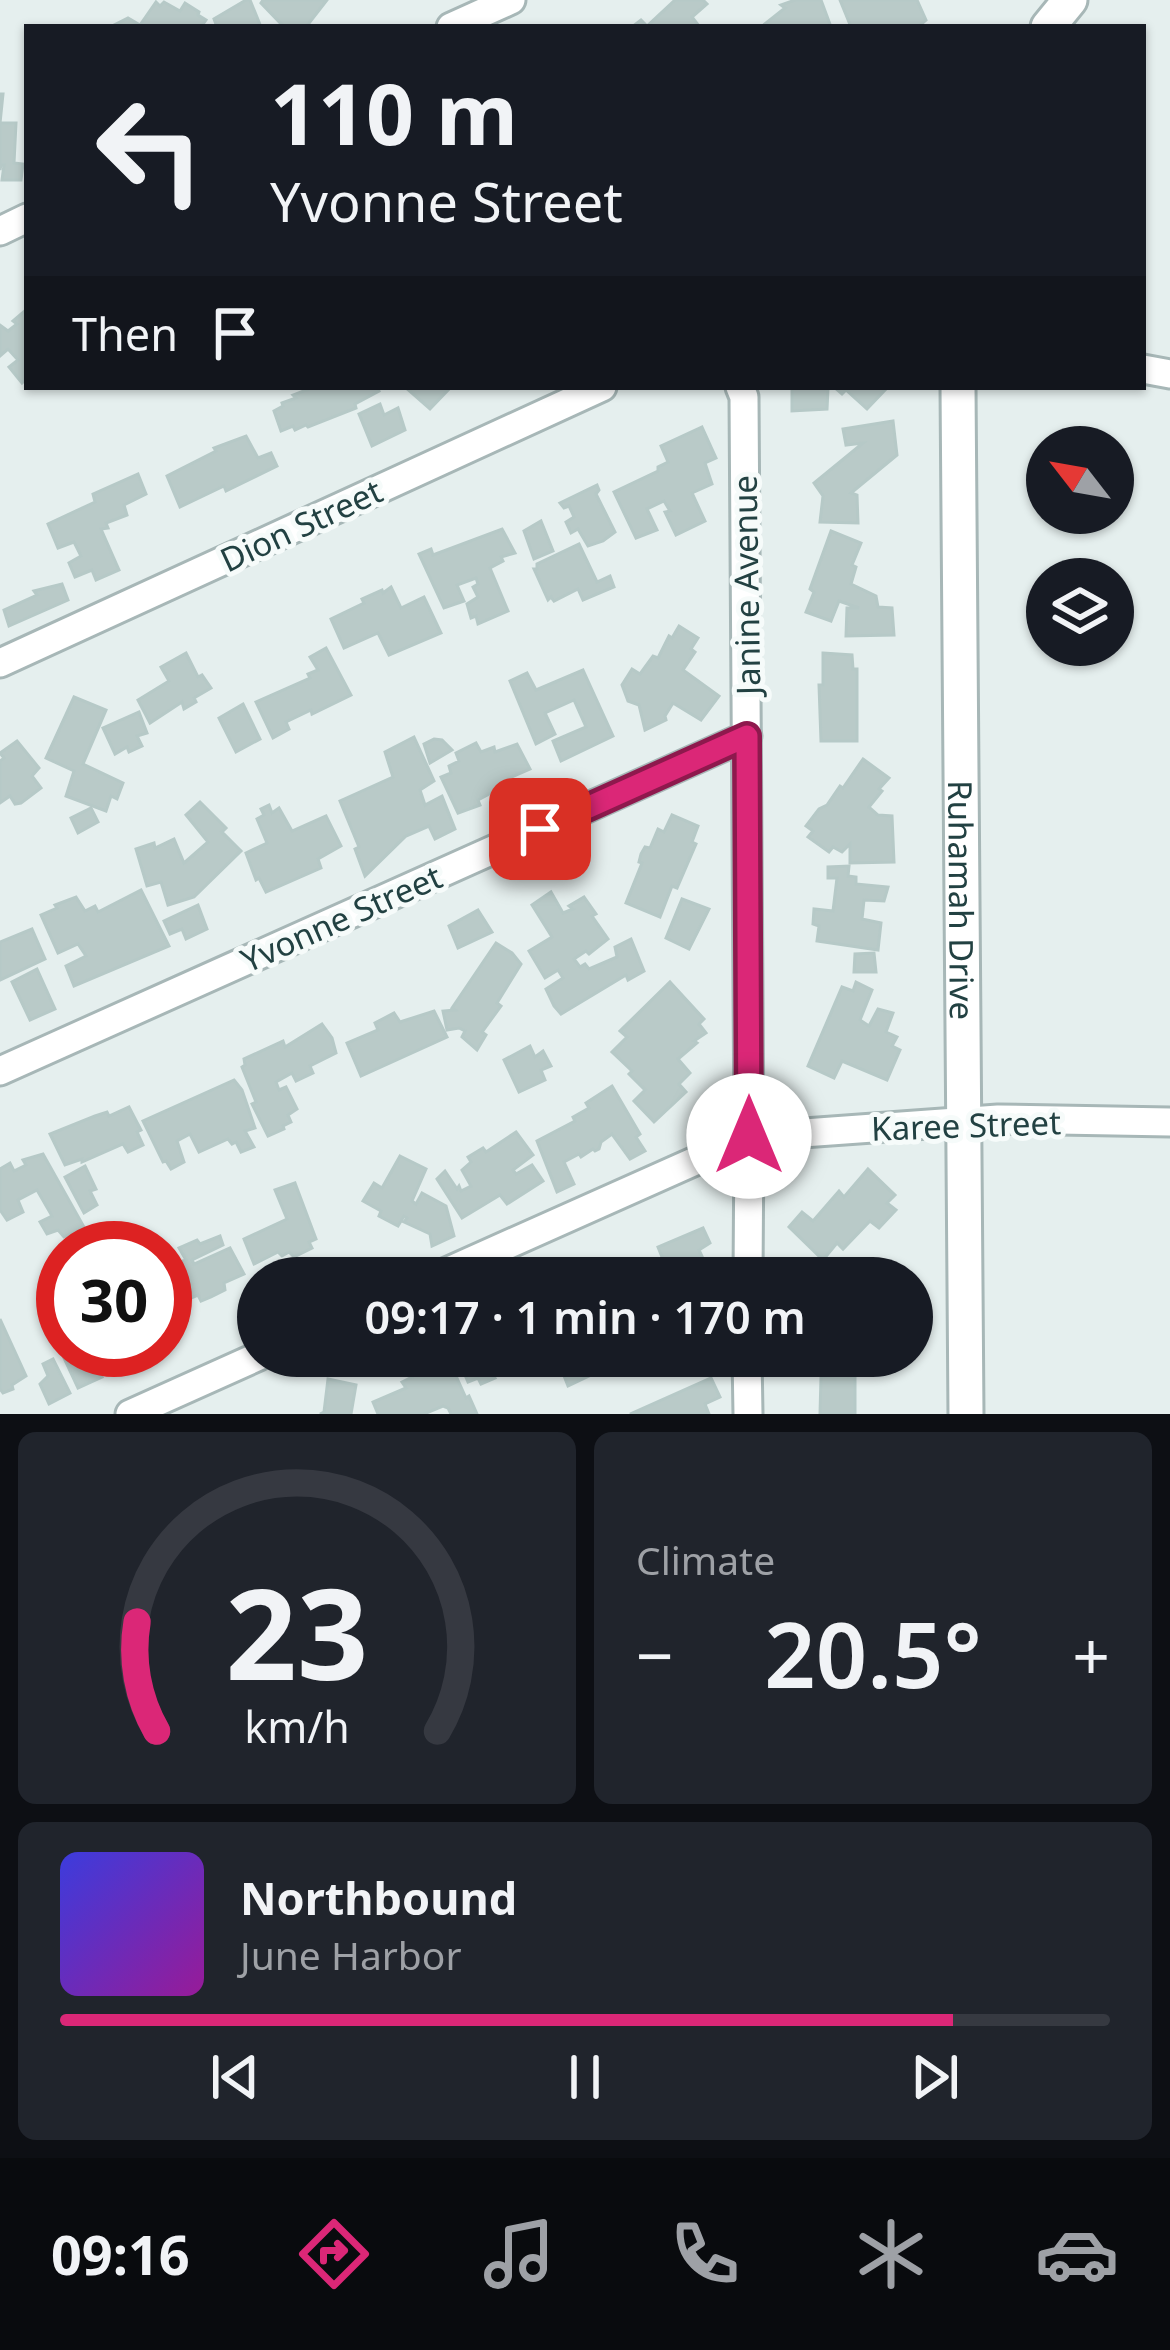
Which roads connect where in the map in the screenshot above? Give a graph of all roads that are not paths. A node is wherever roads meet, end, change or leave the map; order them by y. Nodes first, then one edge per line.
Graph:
1 (511, 0) edge
2 (1070, 0) edge
3 (458, 24) edge
4 (1050, 24) edge
5 (595, 390) edge
6 (958, 390) edge
7 (742, 392) edge
8 (0, 663) edge
9 (747, 736) junction
10 (0, 1071) edge
11 (1170, 1122) edge
12 (965, 1123) junction
13 (749, 1136) junction
14 (481, 1257) edge
15 (748, 1257) edge
16 (237, 1366) edge
17 (747, 1377) edge
18 (130, 1414) edge
19 (748, 1414) edge
20 (966, 1414) edge

1 - 3 street
2 - 4 street
5 - 8 street, Dion Street
6 - 12 street, Ruhamah Drive
7 - 9 street, Janine Avenue
9 - 10 street, Yvonne Street
9 - 13 street, Janine Avenue
11 - 12 street, Karee Street
12 - 13 street, Karee Street
12 - 20 street, Ruhamah Drive
13 - 14 street, Karee Street
13 - 15 street, Janine Avenue
16 - 18 street
17 - 19 street

